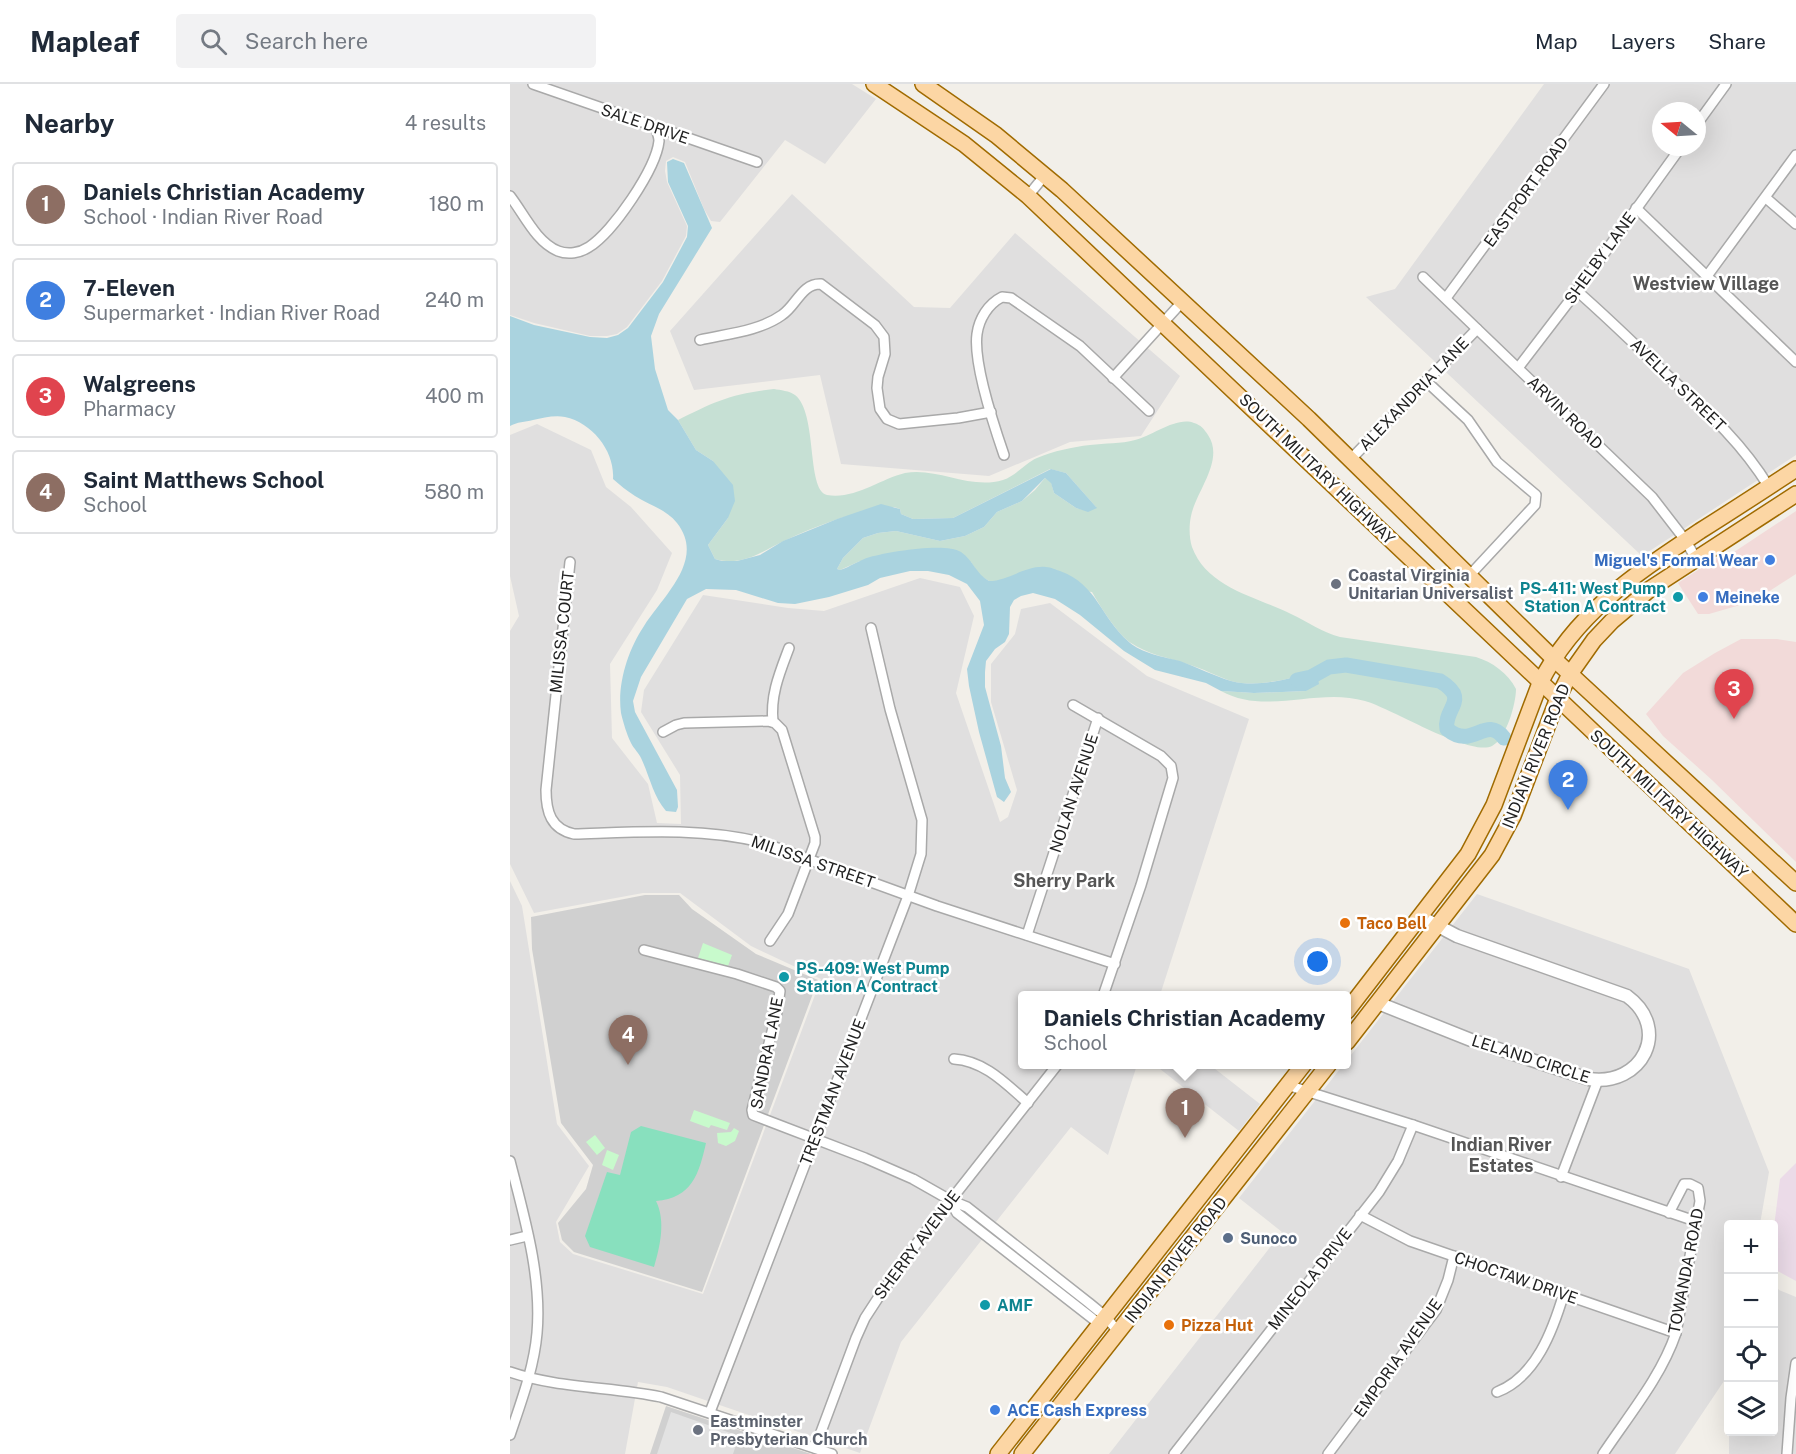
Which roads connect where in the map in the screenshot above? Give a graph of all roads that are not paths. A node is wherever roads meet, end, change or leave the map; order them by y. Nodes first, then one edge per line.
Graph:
1 (535, 84) edge
2 (874, 84) edge
3 (923, 84) edge
4 (1604, 84) edge
5 (1726, 84) edge
6 (1706, 112) edge
7 (655, 127) junction
8 (1796, 155) edge
9 (1674, 156) edge
10 (757, 162) dead end
11 (1045, 175) junction
12 (510, 196) edge
13 (1029, 196) junction
14 (1766, 198) junction
15 (1636, 208) junction
16 (1796, 224) edge
17 (1707, 276) junction
18 (1424, 277) dead end
19 (1577, 291) junction
20 (1446, 298) junction
21 (1182, 302) junction
22 (1163, 323) junction
23 (1477, 329) junction
24 (700, 340) dead end
25 (1796, 362) edge
26 (1518, 368) junction
27 (1113, 378) junction
28 (1426, 381) junction
29 (1149, 411) dead end
30 (991, 412) junction
31 (1004, 455) dead end
32 (1351, 459) junction
33 (1796, 469) edge
34 (1769, 487) junction
35 (1796, 494) edge
36 (1686, 541) junction
37 (1696, 559) junction
38 (570, 562) dead end
39 (1469, 576) junction
40 (871, 628) dead end
41 (789, 648) dead end
42 (1554, 659) junction
43 (1570, 674) junction
44 (1540, 683) junction
45 (1557, 698) junction
46 (555, 702) joint
47 (1073, 705) dead end
48 (1098, 718) junction
49 (773, 722) junction
50 (663, 732) dead end
51 (809, 860) junction
52 (1796, 883) edge
53 (908, 896) junction
54 (1421, 917) junction
55 (1796, 924) edge
56 (1438, 927) junction
57 (1028, 935) junction
58 (770, 941) dead end
59 (644, 950) dead end
60 (1114, 964) junction
61 (1105, 991) edge
62 (1378, 1003) junction
63 (1351, 1006) edge
64 (1351, 1037) edge
65 (954, 1059) dead end
66 (1055, 1069) edge
67 (1301, 1069) edge
68 (1326, 1069) edge
69 (1598, 1080) junction
70 (1287, 1085) junction
71 (1308, 1091) junction
72 (1028, 1103) junction
73 (1413, 1125) junction
74 (814, 1139) junction
75 (510, 1161) edge
76 (1561, 1177) junction
77 (950, 1200) junction
78 (1669, 1213) junction
79 (1360, 1215) junction
80 (1695, 1221) junction
81 (527, 1236) junction
82 (510, 1240) edge
83 (1454, 1256) junction
84 (1564, 1293) junction
85 (1103, 1321) junction
86 (1119, 1333) junction
87 (1676, 1333) junction
88 (1796, 1363) edge
89 (510, 1372) edge
90 (529, 1377) junction
91 (1497, 1392) dead end
92 (710, 1412) junction
93 (510, 1435) edge
94 (815, 1448) junction
95 (832, 1454) edge
96 (998, 1454) edge
97 (1022, 1454) edge
98 (1174, 1454) edge
99 (1328, 1454) edge
100 (1603, 1454) edge
101 (1787, 1454) edge

1 - 7 street, SALE DRIVE
2 - 13 main road, SOUTH MILITARY HIGHWAY
3 - 11 main road, SOUTH MILITARY HIGHWAY
4 - 20 street, EASTPORT ROAD
5 - 6 street
7 - 10 street, SALE DRIVE
7 - 12 street
8 - 14 street
9 - 15 street, SHELBY LANE
11 - 13 street
11 - 21 main road, SOUTH MILITARY HIGHWAY
13 - 22 main road, SOUTH MILITARY HIGHWAY
14 - 16 street
14 - 17 street
15 - 17 street
15 - 19 street, SHELBY LANE
17 - 25 street
18 - 20 street, ARVIN ROAD
19 - 26 street, SHELBY LANE
19 - 34 street, AVELLA STREET
20 - 23 street, ARVIN ROAD
21 - 22 street
21 - 32 main road, SOUTH MILITARY HIGHWAY
22 - 27 street
22 - 44 main road, SOUTH MILITARY HIGHWAY
23 - 26 street, ARVIN ROAD
23 - 28 street, ALEXANDRIA LANE
24 - 30 street
26 - 36 street, ARVIN ROAD
27 - 29 street
27 - 30 street
28 - 32 street, ALEXANDRIA LANE
28 - 39 street
30 - 31 street
32 - 39 main road, SOUTH MILITARY HIGHWAY
33 - 34 main road, INDIAN RIVER ROAD
34 - 36 main road, INDIAN RIVER ROAD
35 - 37 main road, INDIAN RIVER ROAD
36 - 37 street, ARVIN ROAD
36 - 42 main road, INDIAN RIVER ROAD
37 - 43 main road, INDIAN RIVER ROAD
38 - 46 street, MILISSA COURT
39 - 42 main road, SOUTH MILITARY HIGHWAY
40 - 53 street, TRESTMAN AVENUE
41 - 49 street
42 - 43 main road, SOUTH MILITARY HIGHWAY
42 - 44 main road, INDIAN RIVER ROAD
43 - 45 main road, INDIAN RIVER ROAD
43 - 52 main road, SOUTH MILITARY HIGHWAY
44 - 45 main road, SOUTH MILITARY HIGHWAY
44 - 54 main road, INDIAN RIVER ROAD
45 - 55 main road, SOUTH MILITARY HIGHWAY
45 - 56 main road, INDIAN RIVER ROAD
46 - 51 street, MILISSA STREET
47 - 48 street
48 - 57 street, NOLAN AVENUE
48 - 60 street
49 - 50 street
49 - 51 street
51 - 53 street, MILISSA STREET
51 - 58 street
53 - 57 street, MILISSA STREET
53 - 74 street, TRESTMAN AVENUE
54 - 56 street, LELAND CIRCLE
54 - 63 main road, INDIAN RIVER ROAD
56 - 62 main road, INDIAN RIVER ROAD
56 - 69 street, LELAND CIRCLE
57 - 60 street, MILISSA STREET
59 - 74 street, SANDRA LANE
60 - 61 street
62 - 64 main road, INDIAN RIVER ROAD
62 - 69 street, LELAND CIRCLE
65 - 72 street
66 - 72 street, SHERRY AVENUE
67 - 70 main road, INDIAN RIVER ROAD
68 - 71 main road, INDIAN RIVER ROAD
69 - 76 street
70 - 71 street
70 - 85 main road, INDIAN RIVER ROAD
71 - 73 street
71 - 86 main road, INDIAN RIVER ROAD
72 - 77 street, SHERRY AVENUE
73 - 76 street
73 - 79 street, MINEOLA DRIVE
74 - 77 street, SANDRA LANE
74 - 92 street, TRESTMAN AVENUE
75 - 81 street
76 - 78 street
77 - 85 street, SANDRA LANE
77 - 94 street, SHERRY AVENUE
78 - 80 street
78 - 80 street, TOWANDA ROAD
79 - 83 street, CHOCTAW DRIVE
79 - 98 street, MINEOLA DRIVE
80 - 87 street, TOWANDA ROAD
81 - 82 street
81 - 90 street
83 - 84 street, CHOCTAW DRIVE
83 - 99 street, EMPORIA AVENUE
84 - 87 street, CHOCTAW DRIVE
84 - 91 street
85 - 86 street, SANDRA LANE
85 - 96 main road, INDIAN RIVER ROAD
86 - 97 main road, INDIAN RIVER ROAD
87 - 100 street, TOWANDA ROAD
88 - 101 street
89 - 90 street
90 - 92 street
90 - 93 street
92 - 94 street
94 - 95 street

